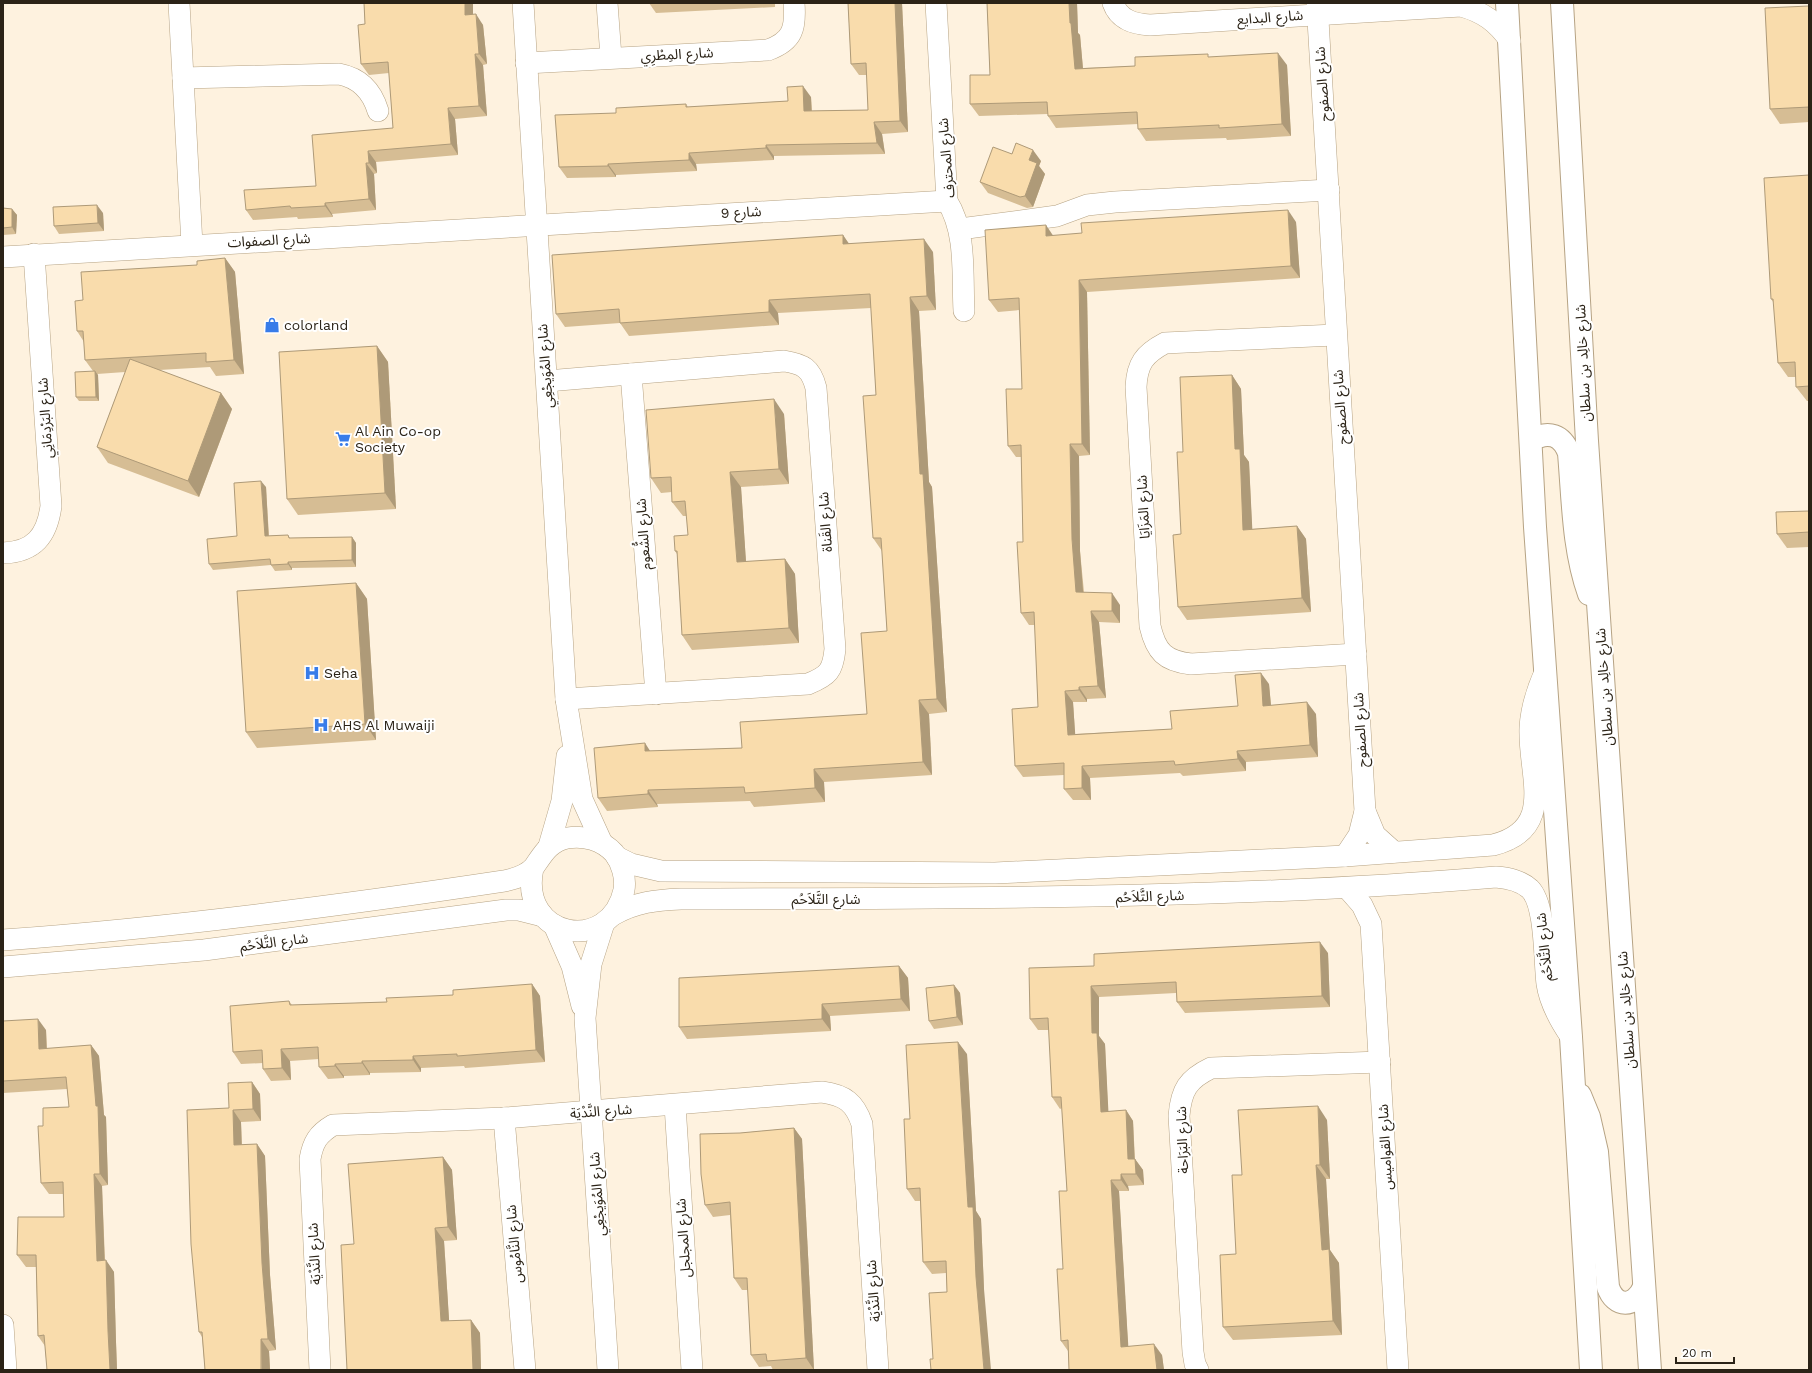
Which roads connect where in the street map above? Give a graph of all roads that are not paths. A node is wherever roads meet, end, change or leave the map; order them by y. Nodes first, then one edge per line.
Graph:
1 (180, 3) edge
2 (523, 3) edge
3 (608, 3) edge
4 (794, 3) edge
5 (936, 3) edge
6 (1114, 3) edge
7 (1507, 3) edge
8 (1562, 3) edge
9 (1464, 5) edge
10 (1318, 9) edge
11 (1510, 41) junction
12 (611, 57) junction
13 (526, 63) junction
14 (183, 78) junction
15 (378, 111) dead end
16 (1328, 190) junction
17 (947, 201) junction
18 (535, 224) junction
19 (960, 230) junction
20 (192, 245) junction
21 (34, 254) junction
22 (3, 257) edge
23 (964, 311) dead end
24 (1335, 335) junction
25 (631, 374) junction
26 (547, 381) junction
27 (1531, 440) junction
28 (3, 554) edge
29 (1600, 617) junction
30 (1356, 654) junction
31 (1546, 672) junction
32 (656, 694) junction
33 (566, 699) junction
34 (570, 729) junction
35 (1365, 811) junction
36 (549, 846) junction
37 (609, 850) junction
38 (1394, 852) junction
39 (1345, 856) junction
40 (533, 868) junction
41 (1391, 886) junction
42 (1348, 889) junction
43 (608, 919) junction
44 (548, 921) junction
45 (1371, 924) junction
46 (3, 940) edge
47 (3, 967) edge
48 (585, 1018) junction
49 (1571, 1037) junction
50 (1380, 1062) junction
51 (1573, 1084) junction
52 (675, 1105) junction
53 (591, 1111) junction
54 (504, 1118) junction
55 (1644, 1288) junction
56 (3, 1325) edge
57 (6, 1370) edge
58 (320, 1370) edge
59 (524, 1370) edge
60 (608, 1370) edge
61 (692, 1370) edge
62 (878, 1370) edge
63 (1198, 1370) edge
64 (1398, 1370) edge
65 (1591, 1370) edge
66 (1650, 1370) edge

1 - 14 street
2 - 13 street, شارع المُوَيجْعِي
3 - 12 street
4 - 12 street, شارع المِطْرِي
5 - 17 street, شارع المحترف
6 - 10 street, شارع البدايع
7 - 11 main road
8 - 29 main road, شارع خالِد بن سلطان
9 - 10 street, شارع البدايع
9 - 11 street, شارع البدايع
10 - 16 street, شارع الصفوح
11 - 27 main road
12 - 13 street, شارع المِطْرِي
13 - 18 street, شارع المُوَيجْعِي
14 - 15 street
14 - 20 street
16 - 19 street
16 - 24 street, شارع الصفوح
17 - 18 street, شارع 9
17 - 19 street, شارع المحترف
18 - 20 street, شارع الصفوات
18 - 26 street, شارع المُوَيجْعِي
19 - 23 street, شارع المحترف
20 - 21 street, شارع الصفوات
21 - 22 street, شارع الصفوات
21 - 28 street, شارع البَرْدِمَانِي
24 - 30 street, شارع الصفوح
24 - 30 street, شارع المَزَايَا
25 - 26 street, شارع القَناة
25 - 32 street, شارع الشُّعوم
25 - 32 street, شارع القَناة
26 - 33 street, شارع المُوَيجْعِي
27 - 29 main road
27 - 31 main road
29 - 55 main road, شارع خالِد بن سلطان
30 - 35 street, شارع الصفوح
31 - 38 street, شارع التَّلاَحُم
31 - 49 main road
32 - 33 street, شارع القَناة
33 - 34 street, شارع المُوَيجْعِي
34 - 36 street, شارع المُوَيجْعِي
34 - 37 street, شارع المُوَيجْعِي
35 - 38 street, شارع الصفوح
35 - 39 street, شارع الصفوح
36 - 37 street
36 - 40 street
37 - 39 street, شارع التَّلاَحُم
37 - 43 street
38 - 39 street, شارع التَّلاَحُم
40 - 44 street
40 - 46 street, شارع التَّلاَحُم
41 - 42 street, شارع التَّلاَحُم
41 - 45 street, شارع القواميس
41 - 49 street, شارع التَّلاَحُم
42 - 43 street, شارع التَّلاَحُم
42 - 45 street, شارع القواميس
43 - 44 street
43 - 48 street, شارع المُوَيجْعِي
44 - 47 street, شارع التَّلاَحُم
44 - 48 street, شارع المُوَيجْعِي
45 - 50 street, شارع القواميس
48 - 53 street, شارع المُوَيجْعِي
49 - 51 main road
50 - 63 street, شارع البَرَاحة
50 - 64 street, شارع القواميس
51 - 55 main road
51 - 65 main road
52 - 53 street, شارع النَّدْيَة
52 - 61 street, شارع المجلجل
52 - 62 street, شارع النَّدْيَة
53 - 54 street, شارع النَّدْيَة
53 - 60 street, شارع المُوَيجْعِي
54 - 58 street, شارع النَّدْيَة
54 - 59 street, شارع النَّامُوس
55 - 66 main road, شارع خالِد بن سلطان
56 - 57 street

